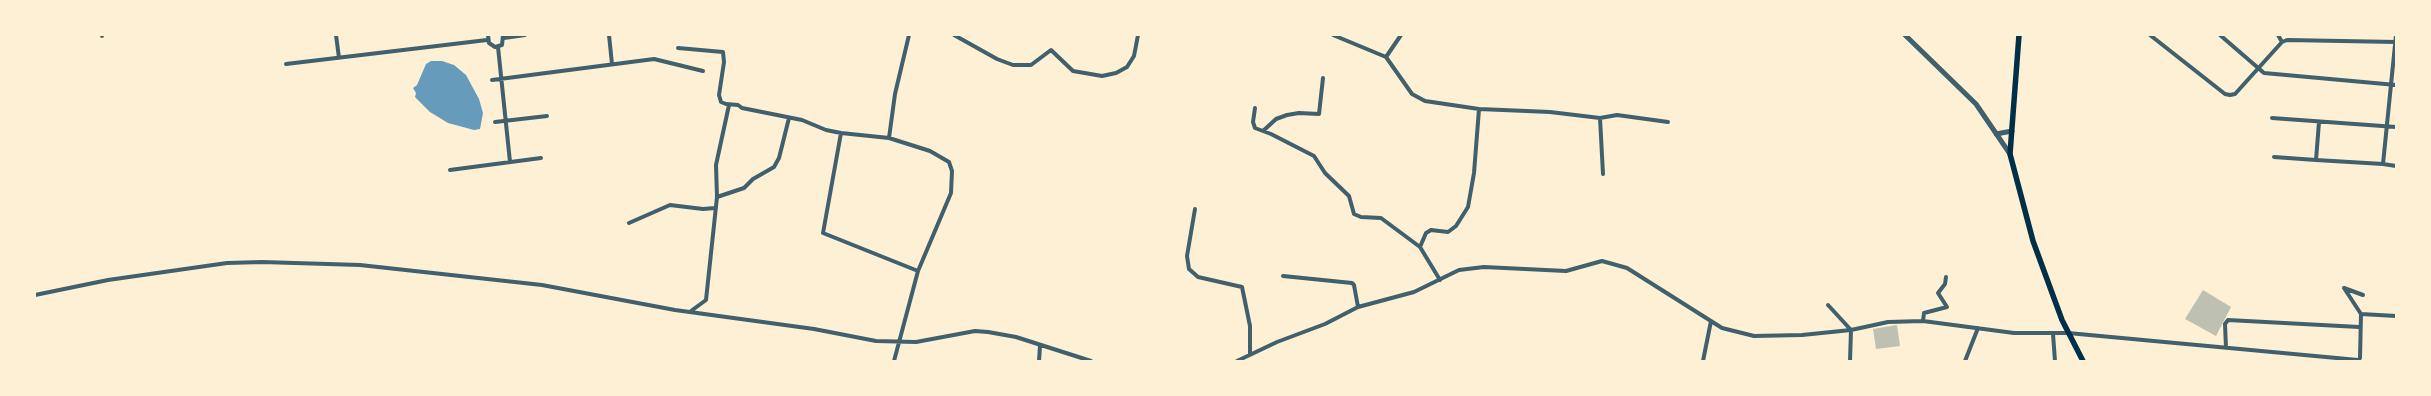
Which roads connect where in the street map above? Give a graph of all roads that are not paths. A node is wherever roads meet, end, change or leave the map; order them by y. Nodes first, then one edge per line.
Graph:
1 (336, 35) edge
2 (525, 35) edge
3 (609, 35) edge
4 (909, 35) edge
5 (954, 35) edge
6 (1138, 35) edge
7 (1333, 35) edge
8 (1401, 35) edge
9 (1905, 35) edge
10 (2019, 35) edge
11 (2150, 35) edge
12 (2220, 35) edge
13 (2278, 35) edge
14 (2396, 35) edge
15 (504, 36) edge
16 (488, 37) edge
17 (2282, 42) junction
18 (2396, 42) edge
19 (498, 46) junction
20 (678, 48) dead end
21 (1386, 57) junction
22 (338, 58) junction
23 (286, 64) dead end
24 (612, 64) junction
25 (2258, 69) junction
26 (703, 71) dead end
27 (1323, 78) dead end
28 (502, 79) junction
29 (492, 80) dead end
30 (2391, 84) junction
31 (2396, 85) edge
32 (730, 105) junction
33 (1255, 108) dead end
34 (1479, 109) junction
35 (547, 116) dead end
36 (789, 118) junction
37 (1600, 118) junction
38 (2272, 118) dead end
39 (506, 121) junction
40 (495, 122) dead end
41 (1668, 122) dead end
42 (2319, 122) junction
43 (2386, 126) junction
44 (2396, 127) edge
45 (1263, 131) junction
46 (2012, 131) junction
47 (841, 133) junction
48 (1996, 134) junction
49 (889, 138) junction
50 (2010, 154) junction
51 (2274, 157) dead end
52 (541, 158) dead end
53 (2316, 160) junction
54 (510, 162) junction
55 (2383, 164) junction
56 (2396, 166) edge
57 (450, 170) dead end
58 (1603, 174) dead end
59 (717, 198) junction
60 (715, 208) junction
61 (1195, 208) dead end
62 (629, 223) dead end
63 (1420, 247) junction
64 (918, 271) junction
65 (1283, 276) dead end
66 (1946, 277) dead end
67 (1440, 280) junction
68 (35, 295) edge
69 (2363, 295) dead end
70 (1828, 305) dead end
71 (1358, 306) junction
72 (691, 311) junction
73 (2361, 314) junction
74 (2396, 316) edge
75 (1923, 321) junction
76 (1711, 322) junction
77 (2360, 327) junction
78 (1978, 328) junction
79 (1851, 330) junction
80 (2068, 333) junction
81 (2053, 334) junction
82 (899, 343) junction
83 (1040, 346) junction
84 (2226, 348) junction
85 (1250, 355) junction
86 (2322, 359) edge
87 (894, 361) edge
88 (1039, 361) edge
89 (1091, 361) edge
90 (1237, 361) edge
91 (1703, 361) edge
92 (1850, 361) edge
93 (1964, 361) edge
94 (2055, 361) edge
95 (2083, 361) edge

1 - 22 street
2 - 15 street
3 - 24 street
4 - 49 street
5 - 6 street
7 - 21 street
8 - 21 street
9 - 48 street
10 - 46 main road
11 - 25 street
12 - 25 street
13 - 17 street
14 - 18 street
15 - 19 street
16 - 19 street
16 - 22 street
17 - 18 street
17 - 25 street
18 - 30 street
19 - 28 street
20 - 32 street
21 - 34 street
22 - 23 street
24 - 26 street
24 - 28 street
25 - 30 street
27 - 45 street
28 - 29 street
28 - 39 street
30 - 31 street
30 - 43 street
32 - 36 street
32 - 59 street
33 - 45 street
34 - 37 street
34 - 63 street
35 - 39 street
36 - 47 street
36 - 59 street
37 - 41 street
37 - 58 street
38 - 42 street
39 - 40 street
39 - 54 street
42 - 43 street
42 - 53 street
43 - 44 street
43 - 55 street
45 - 63 street
46 - 48 street
46 - 50 main road
47 - 49 street
47 - 64 street
48 - 50 street
49 - 64 street
50 - 80 main road
51 - 53 street
52 - 54 street
53 - 55 street
54 - 57 street
55 - 56 street
59 - 60 street
60 - 62 street
60 - 72 street
61 - 85 street
63 - 67 street
64 - 82 street
65 - 71 street
66 - 75 street
67 - 71 street
67 - 76 street
68 - 72 street
69 - 73 street
70 - 79 street
71 - 85 street
72 - 82 street
73 - 74 street
73 - 77 street
75 - 78 street
75 - 79 street
76 - 79 street
76 - 91 street
77 - 84 street
77 - 86 street
78 - 81 street
78 - 93 street
79 - 92 street
80 - 81 street
80 - 84 street
80 - 95 main road
81 - 94 street
82 - 83 street
82 - 87 street
83 - 88 street
83 - 89 street
84 - 86 street
85 - 90 street

